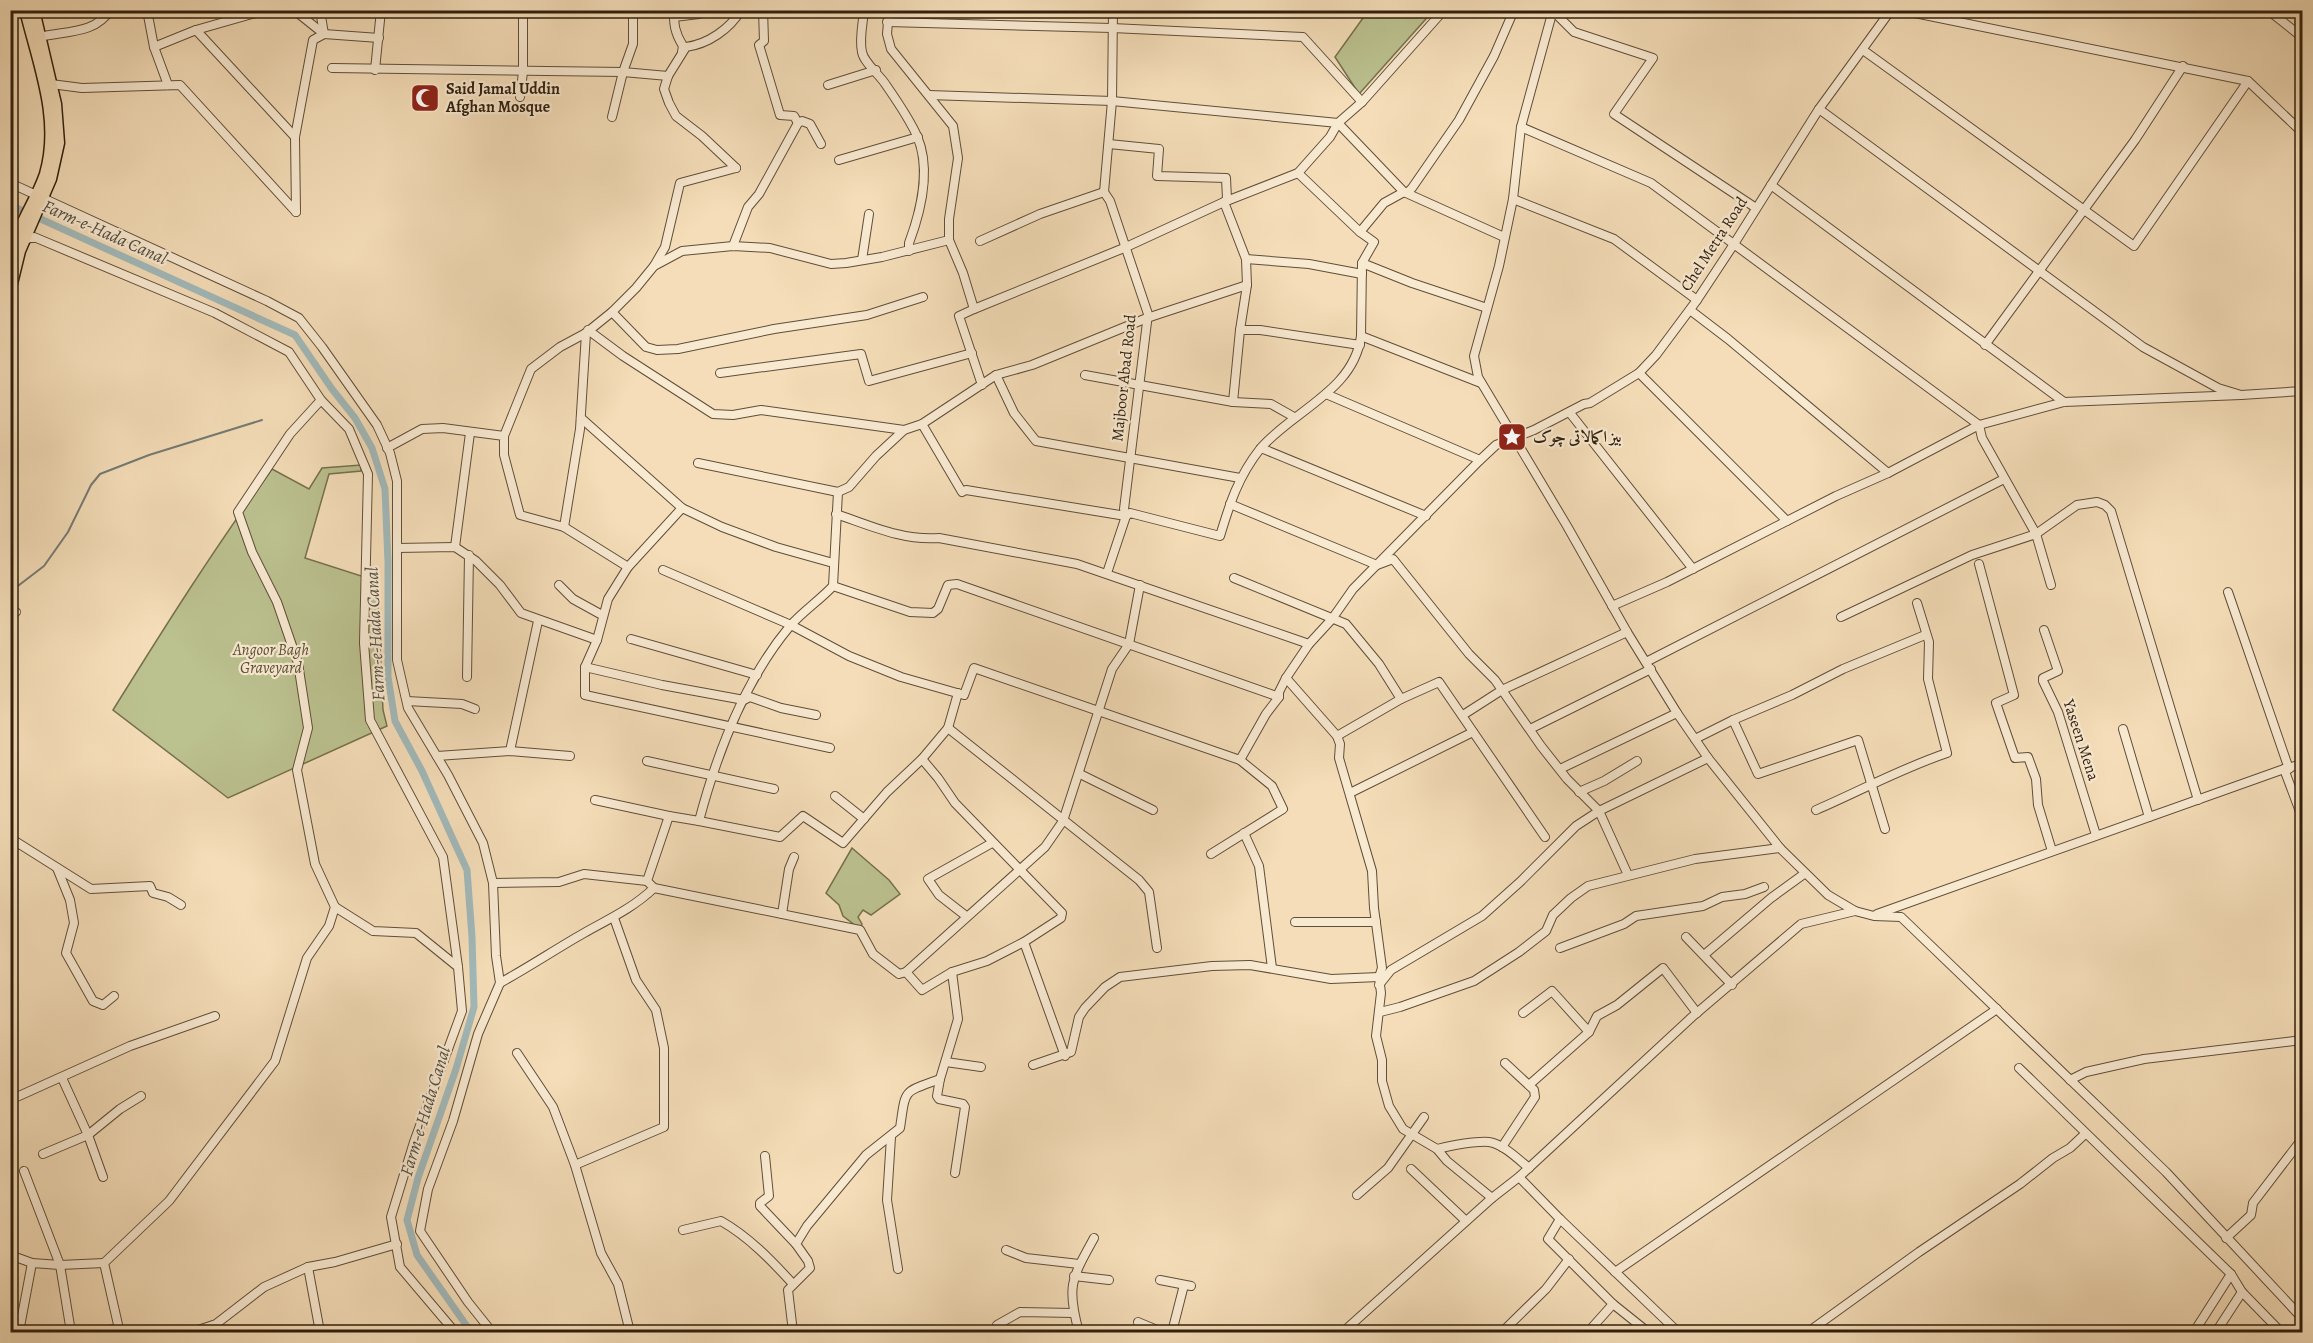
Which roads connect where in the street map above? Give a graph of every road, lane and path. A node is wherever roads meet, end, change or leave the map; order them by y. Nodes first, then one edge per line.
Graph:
1 (25, 10) edge
2 (34, 10) edge
3 (110, 10) edge
4 (147, 10) edge
5 (266, 10) edge
6 (294, 10) edge
7 (320, 10) edge
8 (381, 10) edge
9 (475, 10) edge
10 (741, 10) edge
11 (763, 10) edge
12 (864, 10) edge
13 (889, 10) edge
14 (1113, 10) edge
15 (1444, 10) edge
16 (1514, 10) edge
17 (1891, 10) edge
18 (1900, 10) edge
19 (2268, 10) edge
20 (633, 11) edge
21 (1553, 11) edge
22 (523, 12) edge
23 (675, 14) edge
24 (699, 14) dead end
25 (887, 22) junction
26 (1112, 28) junction
27 (196, 30) junction
28 (324, 34) junction
29 (40, 37) junction
30 (2302, 37) edge
31 (379, 38) junction
32 (154, 47) junction
33 (1863, 50) junction
34 (681, 58) junction
35 (2183, 66) junction
36 (332, 68) dead end
37 (375, 70) junction
38 (876, 70) junction
39 (523, 72) junction
40 (623, 72) junction
41 (668, 76) junction
42 (2248, 81) junction
43 (51, 84) junction
44 (168, 85) junction
45 (828, 85) dead end
46 (929, 95) junction
47 (520, 98) dead end
48 (1112, 101) junction
49 (1362, 102) junction
50 (1819, 109) junction
51 (612, 117) dead end
52 (798, 123) junction
53 (1338, 123) junction
54 (1521, 127) junction
55 (2302, 132) edge
56 (918, 137) junction
57 (295, 138) junction
58 (821, 144) dead end
59 (1109, 144) junction
60 (839, 160) dead end
61 (1298, 173) junction
62 (10, 183) edge
63 (1771, 185) junction
64 (1104, 192) junction
65 (1404, 192) junction
66 (1513, 199) junction
67 (37, 200) junction
68 (1224, 202) junction
69 (1756, 208) junction
70 (2085, 210) junction
71 (869, 214) dead end
72 (10, 222) edge
73 (1360, 231) junction
74 (22, 235) junction
75 (1504, 237) junction
76 (949, 240) junction
77 (980, 241) dead end
78 (1734, 244) junction
79 (733, 246) junction
80 (1125, 248) junction
81 (909, 251) junction
82 (14, 252) edge
83 (1246, 259) junction
84 (862, 260) junction
85 (1362, 263) junction
86 (654, 266) junction
87 (2038, 272) junction
88 (1362, 274) junction
89 (1248, 285) junction
90 (10, 291) edge
91 (923, 297) dead end
92 (1697, 300) junction
93 (1487, 308) junction
94 (974, 309) junction
95 (1690, 310) junction
96 (612, 312) junction
97 (1147, 318) junction
98 (1240, 330) junction
99 (587, 331) junction
100 (1360, 341) junction
101 (1985, 345) junction
102 (972, 353) junction
103 (720, 373) dead end
104 (1639, 373) junction
105 (996, 375) junction
106 (1085, 375) dead end
107 (1481, 383) junction
108 (1140, 384) junction
109 (982, 385) junction
110 (2302, 391) edge
111 (1326, 394) junction
112 (2241, 395) junction
113 (321, 400) junction
114 (1233, 402) junction
115 (2064, 402) junction
116 (1570, 413) junction
117 (1294, 417) junction
118 (581, 418) junction
119 (922, 424) junction
120 (1979, 426) junction
121 (904, 430) junction
122 (470, 433) junction
123 (504, 436) junction
124 (1512, 437) junction
125 (387, 448) junction
126 (1261, 448) junction
127 (1131, 458) junction
128 (1480, 460) junction
129 (698, 463) dead end
130 (1888, 473) junction
131 (1239, 478) junction
132 (2004, 478) junction
133 (838, 492) junction
134 (1230, 504) junction
135 (681, 508) junction
136 (836, 514) junction
137 (1126, 516) junction
138 (1426, 516) junction
139 (1787, 521) junction
140 (564, 527) junction
141 (2036, 534) junction
142 (455, 547) junction
143 (398, 548) junction
144 (469, 555) junction
145 (833, 563) junction
146 (1979, 564) dead end
147 (1377, 565) junction
148 (628, 567) junction
149 (1693, 569) junction
150 (663, 570) dead end
151 (1107, 573) junction
152 (1234, 578) dead end
153 (559, 585) dead end
154 (1140, 585) junction
155 (2051, 585) dead end
156 (833, 586) junction
157 (2228, 592) dead end
158 (1917, 603) dead end
159 (1612, 606) junction
160 (602, 615) junction
161 (1842, 617) dead end
162 (1332, 619) junction
163 (538, 621) junction
164 (790, 625) junction
165 (2044, 630) dead end
166 (1627, 632) junction
167 (1925, 635) junction
168 (631, 639) dead end
169 (597, 640) junction
170 (1129, 644) junction
171 (1309, 644) junction
172 (1648, 665) junction
173 (585, 667) junction
174 (757, 675) junction
175 (467, 677) dead end
176 (1286, 678) junction
177 (1502, 690) junction
178 (958, 693) junction
179 (1279, 698) junction
180 (1401, 699) junction
181 (744, 700) junction
182 (407, 701) junction
183 (476, 709) dead end
184 (1097, 712) junction
185 (1677, 713) junction
186 (816, 715) dead end
187 (1463, 715) junction
188 (1733, 720) junction
189 (729, 727) junction
190 (948, 728) junction
191 (1530, 729) junction
192 (2123, 729) dead end
193 (1473, 732) junction
194 (1337, 736) junction
195 (1695, 740) junction
196 (830, 748) dead end
197 (510, 751) junction
198 (437, 756) junction
199 (570, 756) dead end
200 (1708, 758) junction
201 (922, 759) junction
202 (1240, 760) junction
203 (647, 761) dead end
204 (1637, 761) dead end
205 (2302, 764) edge
206 (1560, 769) junction
207 (2286, 769) junction
208 (1080, 774) junction
209 (712, 776) junction
210 (1872, 786) junction
211 (774, 789) dead end
212 (1579, 792) junction
213 (1350, 793) junction
214 (835, 796) dead end
215 (596, 800) dead end
216 (2198, 800) junction
217 (1153, 810) dead end
218 (1816, 810) dead end
219 (1599, 811) junction
220 (669, 816) junction
221 (2149, 817) junction
222 (2302, 817) edge
223 (864, 819) junction
224 (699, 821) junction
225 (1063, 821) junction
226 (1885, 829) dead end
227 (1244, 833) junction
228 (2096, 835) junction
229 (1545, 837) dead end
230 (10, 838) edge
231 (992, 843) junction
232 (1780, 848) junction
233 (2052, 851) junction
234 (1211, 854) dead end
235 (794, 857) dead end
236 (57, 868) junction
237 (1019, 870) junction
238 (1804, 873) junction
239 (1628, 875) junction
240 (493, 883) junction
241 (651, 884) junction
242 (1764, 887) dead end
243 (181, 905) dead end
244 (336, 907) junction
245 (1855, 911) junction
246 (782, 914) junction
247 (966, 916) junction
248 (1874, 916) junction
249 (614, 918) junction
250 (1295, 922) dead end
251 (1376, 922) junction
252 (1686, 937) dead end
253 (1024, 942) junction
254 (1157, 948) dead end
255 (1560, 948) dead end
256 (1704, 955) junction
257 (458, 967) junction
258 (1272, 968) junction
259 (906, 972) junction
260 (952, 972) junction
261 (1379, 981) junction
262 (500, 983) junction
263 (1732, 985) junction
264 (114, 996) dead end
265 (1997, 1009) junction
266 (1380, 1011) junction
267 (1523, 1013) dead end
268 (1697, 1013) junction
269 (215, 1016) dead end
270 (1589, 1032) junction
271 (2302, 1040) edge
272 (517, 1053) dead end
273 (1065, 1056) junction
274 (946, 1062) junction
275 (1505, 1063) dead end
276 (1033, 1065) dead end
277 (981, 1067) dead end
278 (2019, 1068) dead end
279 (62, 1078) junction
280 (940, 1079) junction
281 (2070, 1080) junction
282 (1528, 1085) junction
283 (141, 1096) dead end
284 (10, 1100) edge
285 (1424, 1117) dead end
286 (2085, 1134) junction
287 (88, 1136) junction
288 (1412, 1136) junction
289 (891, 1137) junction
290 (2302, 1139) edge
291 (1502, 1147) junction
292 (1437, 1149) junction
293 (43, 1154) dead end
294 (765, 1156) dead end
295 (574, 1165) junction
296 (1529, 1168) junction
297 (1411, 1169) dead end
298 (24, 1171) dead end
299 (955, 1173) dead end
300 (103, 1177) dead end
301 (1516, 1178) junction
302 (1357, 1195) dead end
303 (1492, 1198) junction
304 (1560, 1220) junction
305 (1466, 1221) junction
306 (683, 1230) dead end
307 (1094, 1238) dead end
308 (2226, 1238) junction
309 (397, 1244) junction
310 (796, 1244) junction
311 (1006, 1250) dead end
312 (10, 1255) edge
313 (1569, 1259) junction
314 (32, 1263) junction
315 (104, 1263) junction
316 (1080, 1264) junction
317 (60, 1265) junction
318 (309, 1267) junction
319 (898, 1269) dead end
320 (1615, 1272) junction
321 (2231, 1274) junction
322 (1074, 1276) junction
323 (1109, 1280) dead end
324 (1160, 1280) dead end
325 (793, 1284) junction
326 (2242, 1292) junction
327 (1613, 1304) junction
328 (1073, 1313) junction
329 (2302, 1318) edge
330 (1138, 1322) dead end
331 (997, 1325) dead end
332 (119, 1331) edge
333 (19, 1332) edge
334 (71, 1332) edge
335 (81, 1332) edge
336 (192, 1332) edge
337 (320, 1332) edge
338 (455, 1332) edge
339 (492, 1332) edge
340 (630, 1332) edge
341 (793, 1332) edge
342 (1078, 1332) edge
343 (1162, 1332) edge
344 (1172, 1332) edge
345 (1343, 1332) edge
346 (1503, 1332) edge
347 (1588, 1332) edge
348 (1648, 1332) edge
349 (1678, 1332) edge
350 (1808, 1332) edge
351 (2194, 1332) edge
352 (2216, 1332) edge
353 (2281, 1332) edge

1 - 67 main road
2 - 29 main road
3 - 29 street
4 - 32 street
5 - 27 street
6 - 28 street
7 - 28 street
8 - 31 street
9 - 22 street
10 - 34 street
11 - 52 street
12 - 38 street
13 - 25 street
14 - 26 street, Majboor Abad Road
15 - 49 street
16 - 65 street
17 - 33 street, Chel Metra Road
18 - 35 street
19 - 30 street
20 - 22 street
20 - 40 street
21 - 54 street
21 - 69 street
22 - 39 street
23 - 24 street
23 - 34 street
25 - 26 street
25 - 46 street
26 - 48 street, Majboor Abad Road
26 - 49 street
27 - 32 street
27 - 57 street
28 - 31 street
28 - 57 street
29 - 43 main road
31 - 37 street
32 - 44 street
33 - 50 street, Chel Metra Road
33 - 70 street
34 - 41 street
35 - 42 street
35 - 70 street
36 - 37 street
37 - 39 street
38 - 45 street
38 - 56 street
39 - 40 street
39 - 47 street
40 - 41 street
40 - 51 street
41 - 86 street
42 - 55 street
42 - 70 street
43 - 44 street
43 - 67 main road
44 - 57 street
46 - 48 street
46 - 76 street
48 - 53 street
48 - 59 street, Majboor Abad Road
49 - 53 street
50 - 63 street, Chel Metra Road
50 - 87 street
52 - 58 street
52 - 79 street
53 - 61 street
53 - 65 street
54 - 66 street
54 - 78 street
56 - 60 street
56 - 81 street
59 - 64 street, Majboor Abad Road
59 - 68 street
61 - 68 street
61 - 73 street
62 - 67 street
63 - 69 street, Chel Metra Road
63 - 101 street
64 - 77 street
64 - 80 street, Majboor Abad Road
65 - 73 street
65 - 75 street
66 - 75 street
66 - 92 street
67 - 74 main road
67 - 125 street
68 - 80 street
68 - 83 street
69 - 78 street, Chel Metra Road
70 - 87 street
71 - 84 street
72 - 74 street
73 - 85 street
74 - 82 main road
74 - 113 street
75 - 93 street
76 - 81 street
76 - 94 street
78 - 92 street, Chel Metra Road
78 - 120 street
79 - 84 street
79 - 86 street
80 - 94 street
80 - 97 street, Majboor Abad Road
81 - 84 street
82 - 90 main road
83 - 88 street
83 - 89 street
85 - 88 street
85 - 93 street
86 - 96 street
87 - 101 street
87 - 112 street
88 - 100 street
89 - 97 street
89 - 98 street
91 - 96 street
92 - 95 street, Chel Metra Road
93 - 107 street
94 - 102 street
95 - 104 street, Chel Metra Road
95 - 130 street
96 - 99 street
97 - 105 street
97 - 108 street, Majboor Abad Road
98 - 100 street
98 - 114 street
99 - 118 street
99 - 121 street
99 - 123 street
100 - 107 street
100 - 111 street
101 - 115 street
102 - 103 street
102 - 109 street
104 - 116 street, Chel Metra Road
104 - 139 street
105 - 109 street
105 - 127 street
106 - 108 street
107 - 124 street
108 - 114 street
108 - 127 street, Majboor Abad Road
109 - 119 street
110 - 112 street
111 - 117 street
111 - 128 street
112 - 115 street
113 - 244 street
113 - 257 street
114 - 117 street
115 - 120 street
116 - 124 street, Chel Metra Road
116 - 149 street
117 - 126 street
118 - 135 street
118 - 140 street
119 - 121 street
119 - 137 street
120 - 130 street
120 - 132 street
121 - 133 street
122 - 123 street
122 - 125 street
122 - 142 street
123 - 140 street
124 - 128 street, Chel Metra Road
124 - 159 street
125 - 143 street
126 - 131 street
126 - 138 street
127 - 131 street
127 - 137 street, Majboor Abad Road
128 - 138 street, Chel Metra Road
129 - 133 street
130 - 139 street
131 - 134 street
132 - 141 street
132 - 172 street
133 - 136 street
134 - 137 street
134 - 147 street
135 - 145 street
135 - 148 street
136 - 145 street
136 - 151 street
137 - 151 street, Majboor Abad Road
138 - 147 street, Chel Metra Road
139 - 149 street
140 - 148 street
141 - 155 street
141 - 161 street
141 - 216 street
142 - 143 street
142 - 144 street
143 - 182 street
144 - 163 street
144 - 175 street
145 - 156 street
146 - 233 street
147 - 162 street, Chel Metra Road
147 - 177 street
148 - 160 street
149 - 159 street
150 - 164 street
151 - 154 street
152 - 162 street
153 - 160 street
154 - 170 street
154 - 171 street
156 - 164 street
156 - 170 street
157 - 207 street
158 - 167 street
159 - 166 street
160 - 169 street
162 - 171 street, Chel Metra Road
162 - 180 street
163 - 169 street
163 - 197 street
164 - 174 street
164 - 178 street
165 - 228 street, Yaseen Mena
166 - 172 street
166 - 177 street
167 - 188 street
167 - 210 street
168 - 174 street
169 - 173 street
170 - 179 street
170 - 184 street
171 - 176 street, Chel Metra Road
172 - 185 street
172 - 191 street
173 - 181 street
173 - 189 street
174 - 181 street
176 - 179 street, Chel Metra Road
176 - 194 street
177 - 187 street
177 - 191 street
178 - 184 street
178 - 190 street
179 - 202 street, Chel Metra Road
180 - 187 street
180 - 194 street
181 - 186 street
181 - 189 street
182 - 183 street
182 - 198 street
184 - 202 street
184 - 208 street
185 - 195 street
185 - 206 street
187 - 193 street
188 - 195 street
188 - 210 street
189 - 196 street
189 - 209 street
190 - 201 street
190 - 225 street
191 - 206 street
192 - 221 street
193 - 213 street
193 - 229 street
194 - 213 street
195 - 200 street
197 - 198 street
197 - 199 street
198 - 240 street
200 - 219 street
200 - 232 street
201 - 223 street
201 - 231 street
202 - 227 street
203 - 209 street
204 - 212 street
205 - 207 street
206 - 212 street
207 - 216 street
207 - 222 street
208 - 217 street
208 - 225 street
209 - 211 street
209 - 224 street
210 - 218 street
210 - 226 street
212 - 219 street
213 - 251 street
214 - 223 street
215 - 220 street
216 - 221 street
219 - 239 street
219 - 261 street
220 - 224 street
220 - 241 street
221 - 228 street
223 - 224 street
225 - 237 street
225 - 254 street
227 - 234 street
227 - 258 street
228 - 233 street
230 - 236 street
231 - 237 street
231 - 247 street
232 - 238 street
232 - 239 street
233 - 248 street
235 - 246 street
236 - 243 street
236 - 264 street
237 - 247 street
237 - 253 street
238 - 245 street
238 - 256 street
239 - 266 street
240 - 241 street
240 - 262 street
241 - 246 street
241 - 249 street
242 - 255 street
244 - 257 street
244 - 315 street
245 - 248 street
245 - 263 street
246 - 259 street
247 - 259 street
248 - 265 street
249 - 262 street
249 - 295 street
250 - 251 street
251 - 261 street
252 - 256 street
253 - 260 street
253 - 273 street
256 - 263 street
257 - 309 street
258 - 261 street
258 - 273 street
259 - 260 street
260 - 274 street
261 - 266 street
262 - 339 street
263 - 268 street
265 - 281 street
265 - 320 street
266 - 288 street
267 - 270 street
268 - 270 street
268 - 296 street
269 - 279 street
270 - 282 street
271 - 281 street
272 - 295 street
273 - 276 street
274 - 277 street
274 - 280 street
275 - 282 street
278 - 286 street
279 - 284 street
279 - 287 street
280 - 289 street
280 - 299 street
281 - 308 street
282 - 291 street
283 - 287 street
285 - 288 street
286 - 321 street
286 - 350 street
287 - 293 street
287 - 300 street
288 - 292 street
288 - 302 street
289 - 310 street
289 - 319 street
290 - 308 street
291 - 292 street
291 - 296 street
292 - 303 street
294 - 310 street
295 - 340 street
296 - 301 street
297 - 305 street
298 - 317 street
301 - 303 street
301 - 304 street
303 - 305 street
304 - 313 street
304 - 320 street
305 - 345 street
306 - 325 street
307 - 316 street
308 - 329 street
309 - 318 street
309 - 338 street
310 - 325 street
311 - 316 street
312 - 314 street
313 - 327 street
313 - 346 street
314 - 317 street
314 - 333 street
315 - 317 street
315 - 332 street
316 - 322 street
317 - 334 street
318 - 336 street
318 - 337 street
320 - 349 street
321 - 326 street
321 - 351 street
322 - 323 street
322 - 328 street
324 - 344 street
325 - 341 street
326 - 352 street
326 - 353 street
327 - 347 street
327 - 348 street
328 - 331 street
328 - 342 street
330 - 343 street
332 - 335 street

